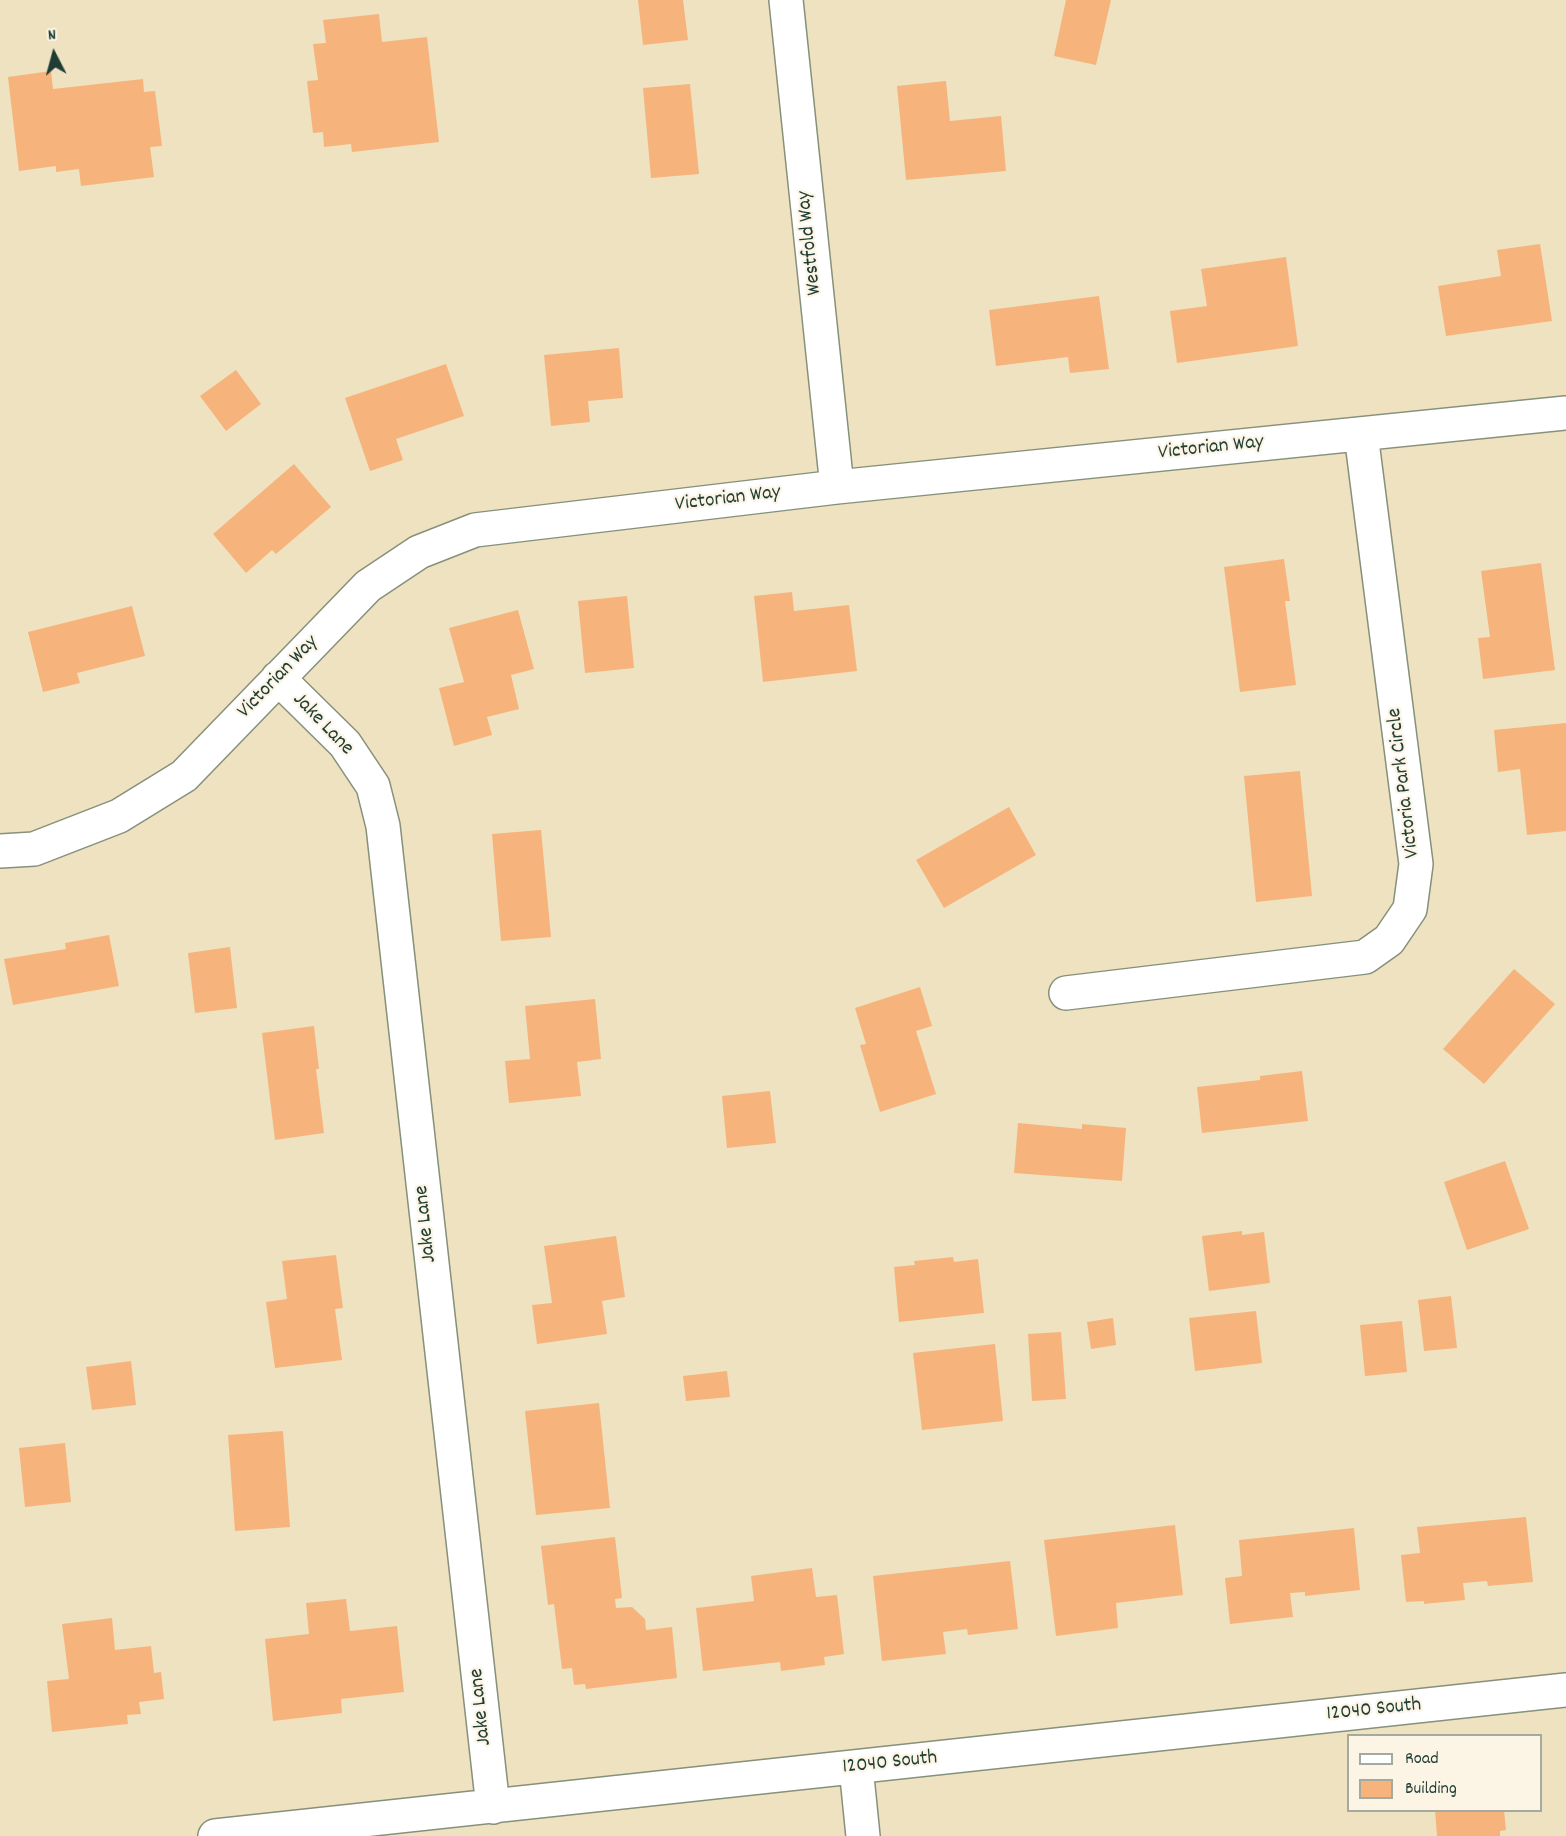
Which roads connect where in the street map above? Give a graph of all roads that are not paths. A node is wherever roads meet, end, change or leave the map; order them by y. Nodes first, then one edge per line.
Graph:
1 (786, 0) edge
2 (1566, 413) edge
3 (1361, 434) junction
4 (837, 487) junction
5 (278, 678) junction
6 (0, 851) edge
7 (1066, 993) dead end
8 (1566, 1690) edge
9 (856, 1767) junction
10 (493, 1807) junction
11 (215, 1836) edge
12 (863, 1836) edge

1 - 4 street, Westfold Way
2 - 3 street, Victorian Way
3 - 4 street, Victorian Way
3 - 7 street, Victoria Park Circle
4 - 5 street, Victorian Way
5 - 6 street, Victorian Way
5 - 10 street, Jake Lane
8 - 9 street, 12040 South
9 - 10 street, 12040 South
9 - 12 street
10 - 11 street, 12040 South

